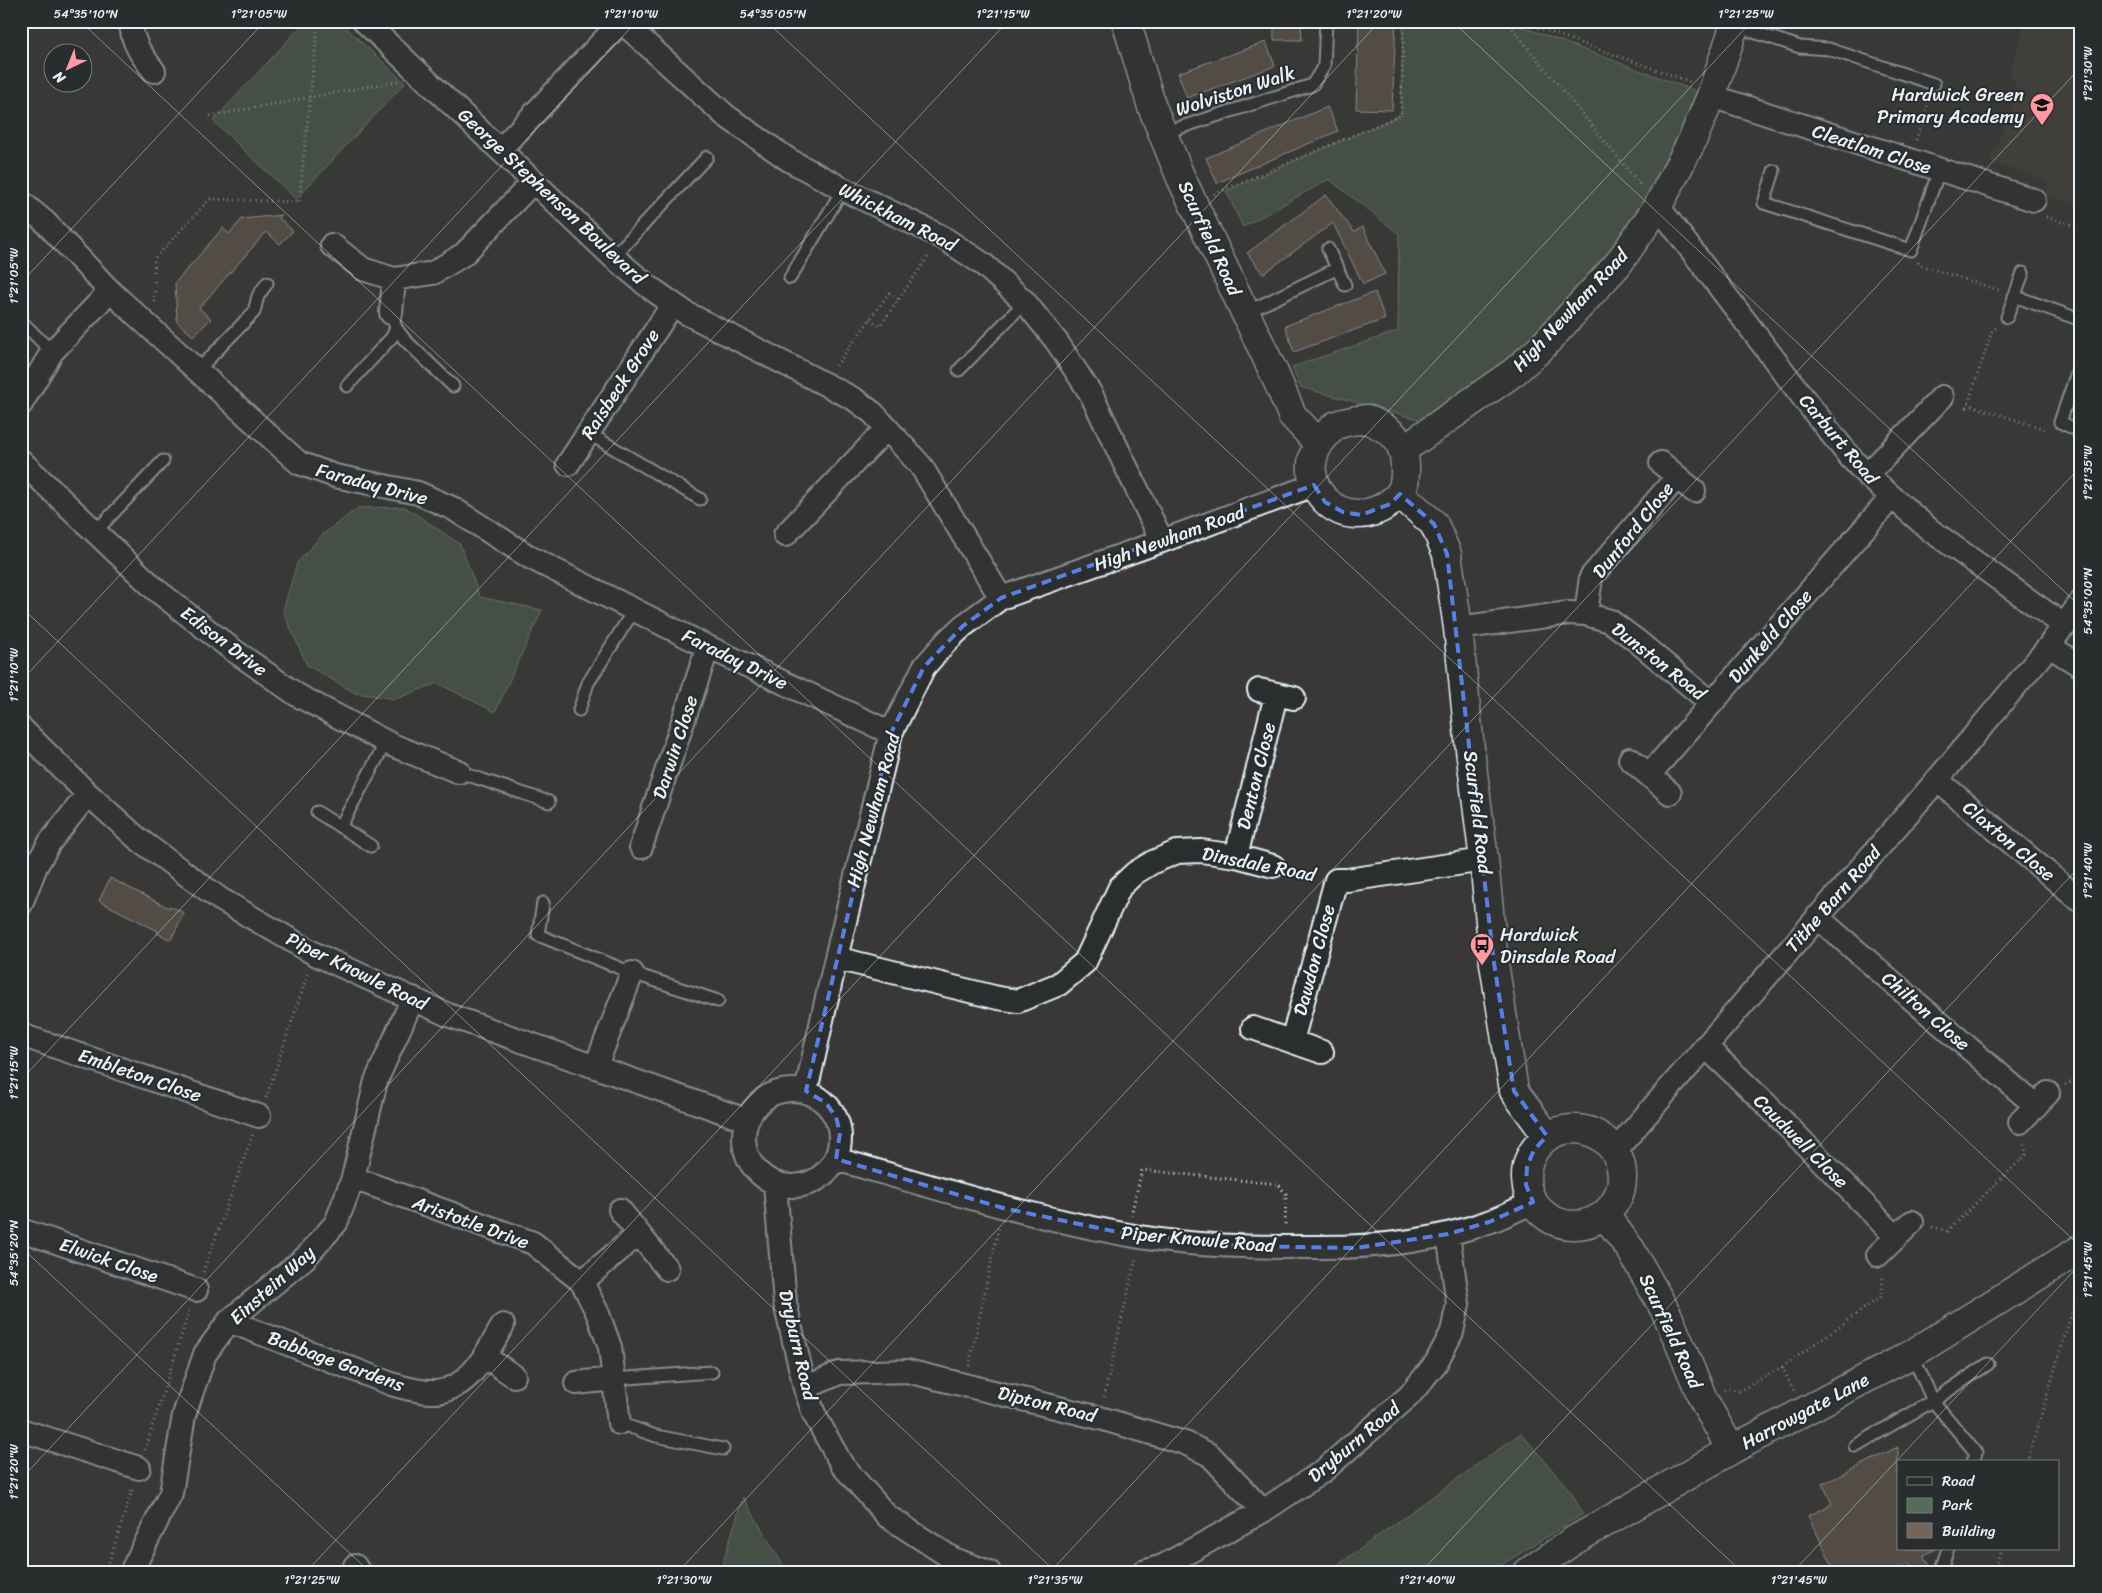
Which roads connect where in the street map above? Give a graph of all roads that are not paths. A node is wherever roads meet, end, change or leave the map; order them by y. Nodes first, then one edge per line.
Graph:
1 (131, 21) edge
2 (364, 21) edge
3 (622, 21) edge
4 (1126, 21) edge
5 (1326, 21) edge
6 (1736, 24) edge
7 (154, 71) dead end
8 (1934, 84) dead end
9 (1712, 93) junction
10 (1163, 133) junction
11 (501, 149) junction
12 (707, 157) dead end
13 (1774, 171) dead end
14 (1939, 171) junction
15 (534, 180) junction
16 (843, 189) junction
17 (21, 202) edge
18 (1658, 206) junction
19 (2035, 207) road end
20 (332, 245) dead end
21 (1328, 249) dead end
22 (613, 257) junction
23 (1338, 268) junction
24 (2023, 273) dead end
25 (790, 278) dead end
26 (394, 279) junction
27 (267, 283) dead end
28 (1344, 285) dead end
29 (110, 291) junction
30 (2014, 296) junction
31 (1025, 302) junction
32 (673, 304) junction
33 (1245, 313) junction
34 (2006, 317) road end
35 (393, 320) junction
36 (2081, 320) edge
37 (21, 321) edge
38 (52, 352) junction
39 (2081, 361) edge
40 (959, 370) dead end
41 (197, 371) junction
42 (347, 386) dead end
43 (453, 386) dead end
44 (1943, 398) dead end
45 (21, 404) edge
46 (887, 428) junction
47 (2081, 432) edge
48 (588, 434) junction
49 (1318, 443) junction
50 (1404, 449) junction
51 (21, 461) edge
52 (164, 461) dead end
53 (568, 464) dead end
54 (1867, 475) junction
55 (1677, 477) dead end
56 (1314, 485) junction
57 (1400, 494) junction
58 (1891, 498) junction
59 (700, 499) dead end
60 (95, 532) junction
61 (785, 535) dead end
62 (1162, 541) junction
63 (1000, 598) junction
64 (2081, 602) edge
65 (634, 610) junction
66 (1586, 614) junction
67 (2065, 626) junction
68 (1458, 628) junction
69 (2049, 646) junction
70 (708, 647) junction
71 (2081, 666) edge
72 (1277, 694) dead end
73 (1711, 703) junction
74 (579, 710) dead end
75 (21, 728) edge
76 (891, 733) junction
77 (386, 742) junction
78 (1630, 759) dead end
79 (459, 772) joint
80 (1649, 775) junction
81 (1937, 780) junction
82 (1670, 793) dead end
83 (88, 794) junction
84 (549, 802) dead end
85 (317, 812) dead end
86 (340, 827) junction
87 (371, 846) dead end
88 (641, 847) dead end
89 (1236, 856) junction
90 (1484, 860) junction
91 (1273, 866) road end
92 (1336, 880) joint
93 (2081, 901) edge
94 (543, 903) dead end
95 (21, 904) edge
96 (1817, 917) junction
97 (836, 958) junction
98 (632, 973) junction
99 (413, 998) junction
100 (718, 1000) dead end
101 (1253, 1028) dead end
102 (21, 1035) edge
103 (1292, 1041) junction
104 (1705, 1046) junction
105 (1322, 1052) dead end
106 (596, 1066) junction
107 (806, 1091) junction
108 (260, 1116) road end
109 (746, 1120) junction
110 (2020, 1122) road end
111 (1547, 1136) junction
112 (1615, 1151) junction
113 (836, 1159) junction
114 (354, 1178) junction
115 (775, 1184) junction
116 (1533, 1202) junction
117 (620, 1210) dead end
118 (1605, 1215) junction
119 (21, 1230) edge
120 (638, 1234) junction
121 (1448, 1234) junction
122 (2081, 1250) edge
123 (1878, 1255) road end
124 (667, 1269) dead end
125 (582, 1282) junction
126 (196, 1290) road end
127 (229, 1322) junction
128 (503, 1325) dead end
129 (1912, 1354) junction
130 (485, 1357) junction
131 (1988, 1364) dead end
132 (712, 1372) dead end
133 (514, 1376) dead end
134 (613, 1379) junction
135 (576, 1383) dead end
136 (805, 1388) junction
137 (1933, 1401) junction
138 (619, 1423) joint
139 (21, 1430) edge
140 (1855, 1446) dead end
141 (722, 1449) dead end
142 (1731, 1450) junction
143 (1974, 1460) edge
144 (139, 1468) road end
145 (1263, 1511) junction
146 (1948, 1550) edge
147 (138, 1570) edge
148 (989, 1572) edge
149 (1143, 1572) edge
150 (1528, 1572) edge
151 (1940, 1572) edge

1 - 7 street
2 - 11 street, George Stephenson Boulevard
3 - 11 street
3 - 16 street, Whickham Road
4 - 10 street, Scurfield Road
5 - 10 lane, Wolviston Walk
6 - 8 lane
6 - 9 street, High Newham Road
9 - 14 street, Cleatlam Close
9 - 18 street, High Newham Road
10 - 33 street, Scurfield Road
11 - 15 street, George Stephenson Boulevard
12 - 22 lane
13 - 14 lane
14 - 19 street, Cleatlam Close
15 - 22 street, George Stephenson Boulevard
15 - 26 street
16 - 25 lane
16 - 31 street, Whickham Road
17 - 29 street, Faraday Drive
18 - 50 street, High Newham Road
18 - 54 street, Carburt Road
20 - 26 street
21 - 23 lane
22 - 32 street, George Stephenson Boulevard
23 - 28 lane
23 - 33 lane
24 - 30 lane
26 - 35 street
27 - 41 lane
29 - 38 street
29 - 41 street, Faraday Drive
30 - 34 lane
30 - 36 lane
31 - 40 lane
31 - 62 street, Whickham Road
32 - 46 street, George Stephenson Boulevard
32 - 48 street, Raisbeck Grove
33 - 49 street, Scurfield Road
35 - 42 lane
35 - 43 lane
37 - 38 lane
38 - 45 street
39 - 47 lane
41 - 65 street, Faraday Drive
44 - 54 street
46 - 61 street
46 - 63 street, George Stephenson Boulevard
48 - 53 street, Raisbeck Grove
48 - 59 lane
49 - 50 street
49 - 56 street
50 - 57 street
51 - 60 street, Edison Drive
52 - 60 lane
54 - 58 street, Carburt Road
55 - 66 street, Dunford Close
56 - 57 street
56 - 62 street, High Newham Road
57 - 68 street, Scurfield Road
58 - 67 street, Carburt Road
58 - 73 street, Dunkeld Close
60 - 77 street, Edison Drive
62 - 63 street, High Newham Road
63 - 76 street, High Newham Road
64 - 67 street, Tithe Barn Road
65 - 70 street, Faraday Drive
65 - 74 lane
66 - 68 street, Dunston Road
66 - 73 street, Dunston Road
67 - 69 street, Tithe Barn Road
68 - 90 street, Scurfield Road
69 - 71 street
69 - 81 street, Tithe Barn Road
70 - 76 street, Faraday Drive
70 - 88 street, Darwin Close
72 - 89 street, Denton Close
73 - 80 street, Dunkeld Close
75 - 83 street, Piper Knowle Road
76 - 97 street, High Newham Road
77 - 79 street, Edison Drive
77 - 86 lane
78 - 80 street
79 - 84 lane
80 - 82 street
81 - 93 street, Claxton Close
81 - 96 street, Tithe Barn Road
83 - 95 street
83 - 99 street, Piper Knowle Road
85 - 86 lane
86 - 87 lane
89 - 91 street, Dinsdale Road
89 - 97 street, Dinsdale Road
90 - 92 street, Dinsdale Road
90 - 111 street, Scurfield Road
92 - 103 street, Dawdon Close
94 - 98 lane
96 - 104 street, Tithe Barn Road
96 - 110 street, Chilton Close
97 - 107 street, High Newham Road
98 - 100 lane
98 - 106 street
99 - 106 street, Piper Knowle Road
99 - 114 street, Einstein Way
101 - 103 street, Dawdon Close
102 - 108 street, Embleton Close
103 - 105 street, Dawdon Close
104 - 112 street, Tithe Barn Road
104 - 123 street, Caudwell Close
106 - 109 street, Piper Knowle Road
107 - 109 street
107 - 113 street
109 - 115 street
111 - 112 street
111 - 116 street
112 - 118 street
113 - 115 street
113 - 121 street, Piper Knowle Road
114 - 125 street, Aristotle Drive
114 - 127 street, Einstein Way
115 - 136 street, Dryburn Road
116 - 118 street
116 - 121 street, Piper Knowle Road
117 - 120 street
118 - 142 street, Scurfield Road
119 - 126 street, Elwick Close
120 - 124 street
120 - 125 street
121 - 145 street, Dryburn Road
122 - 129 street, Harrowgate Lane
125 - 134 street, Aristotle Drive
127 - 130 street, Babbage Gardens
127 - 147 street, Einstein Way
128 - 130 street, Babbage Gardens
129 - 137 lane
129 - 142 street, Harrowgate Lane
130 - 133 street
131 - 137 lane
132 - 134 lane
134 - 135 street
134 - 138 street, Aristotle Drive
136 - 145 street, Dipton Road
136 - 148 street, Dryburn Road
137 - 140 lane
137 - 143 lane
138 - 141 lane
139 - 144 street
142 - 150 street, Harrowgate Lane
145 - 149 street, Dryburn Road
146 - 151 lane

